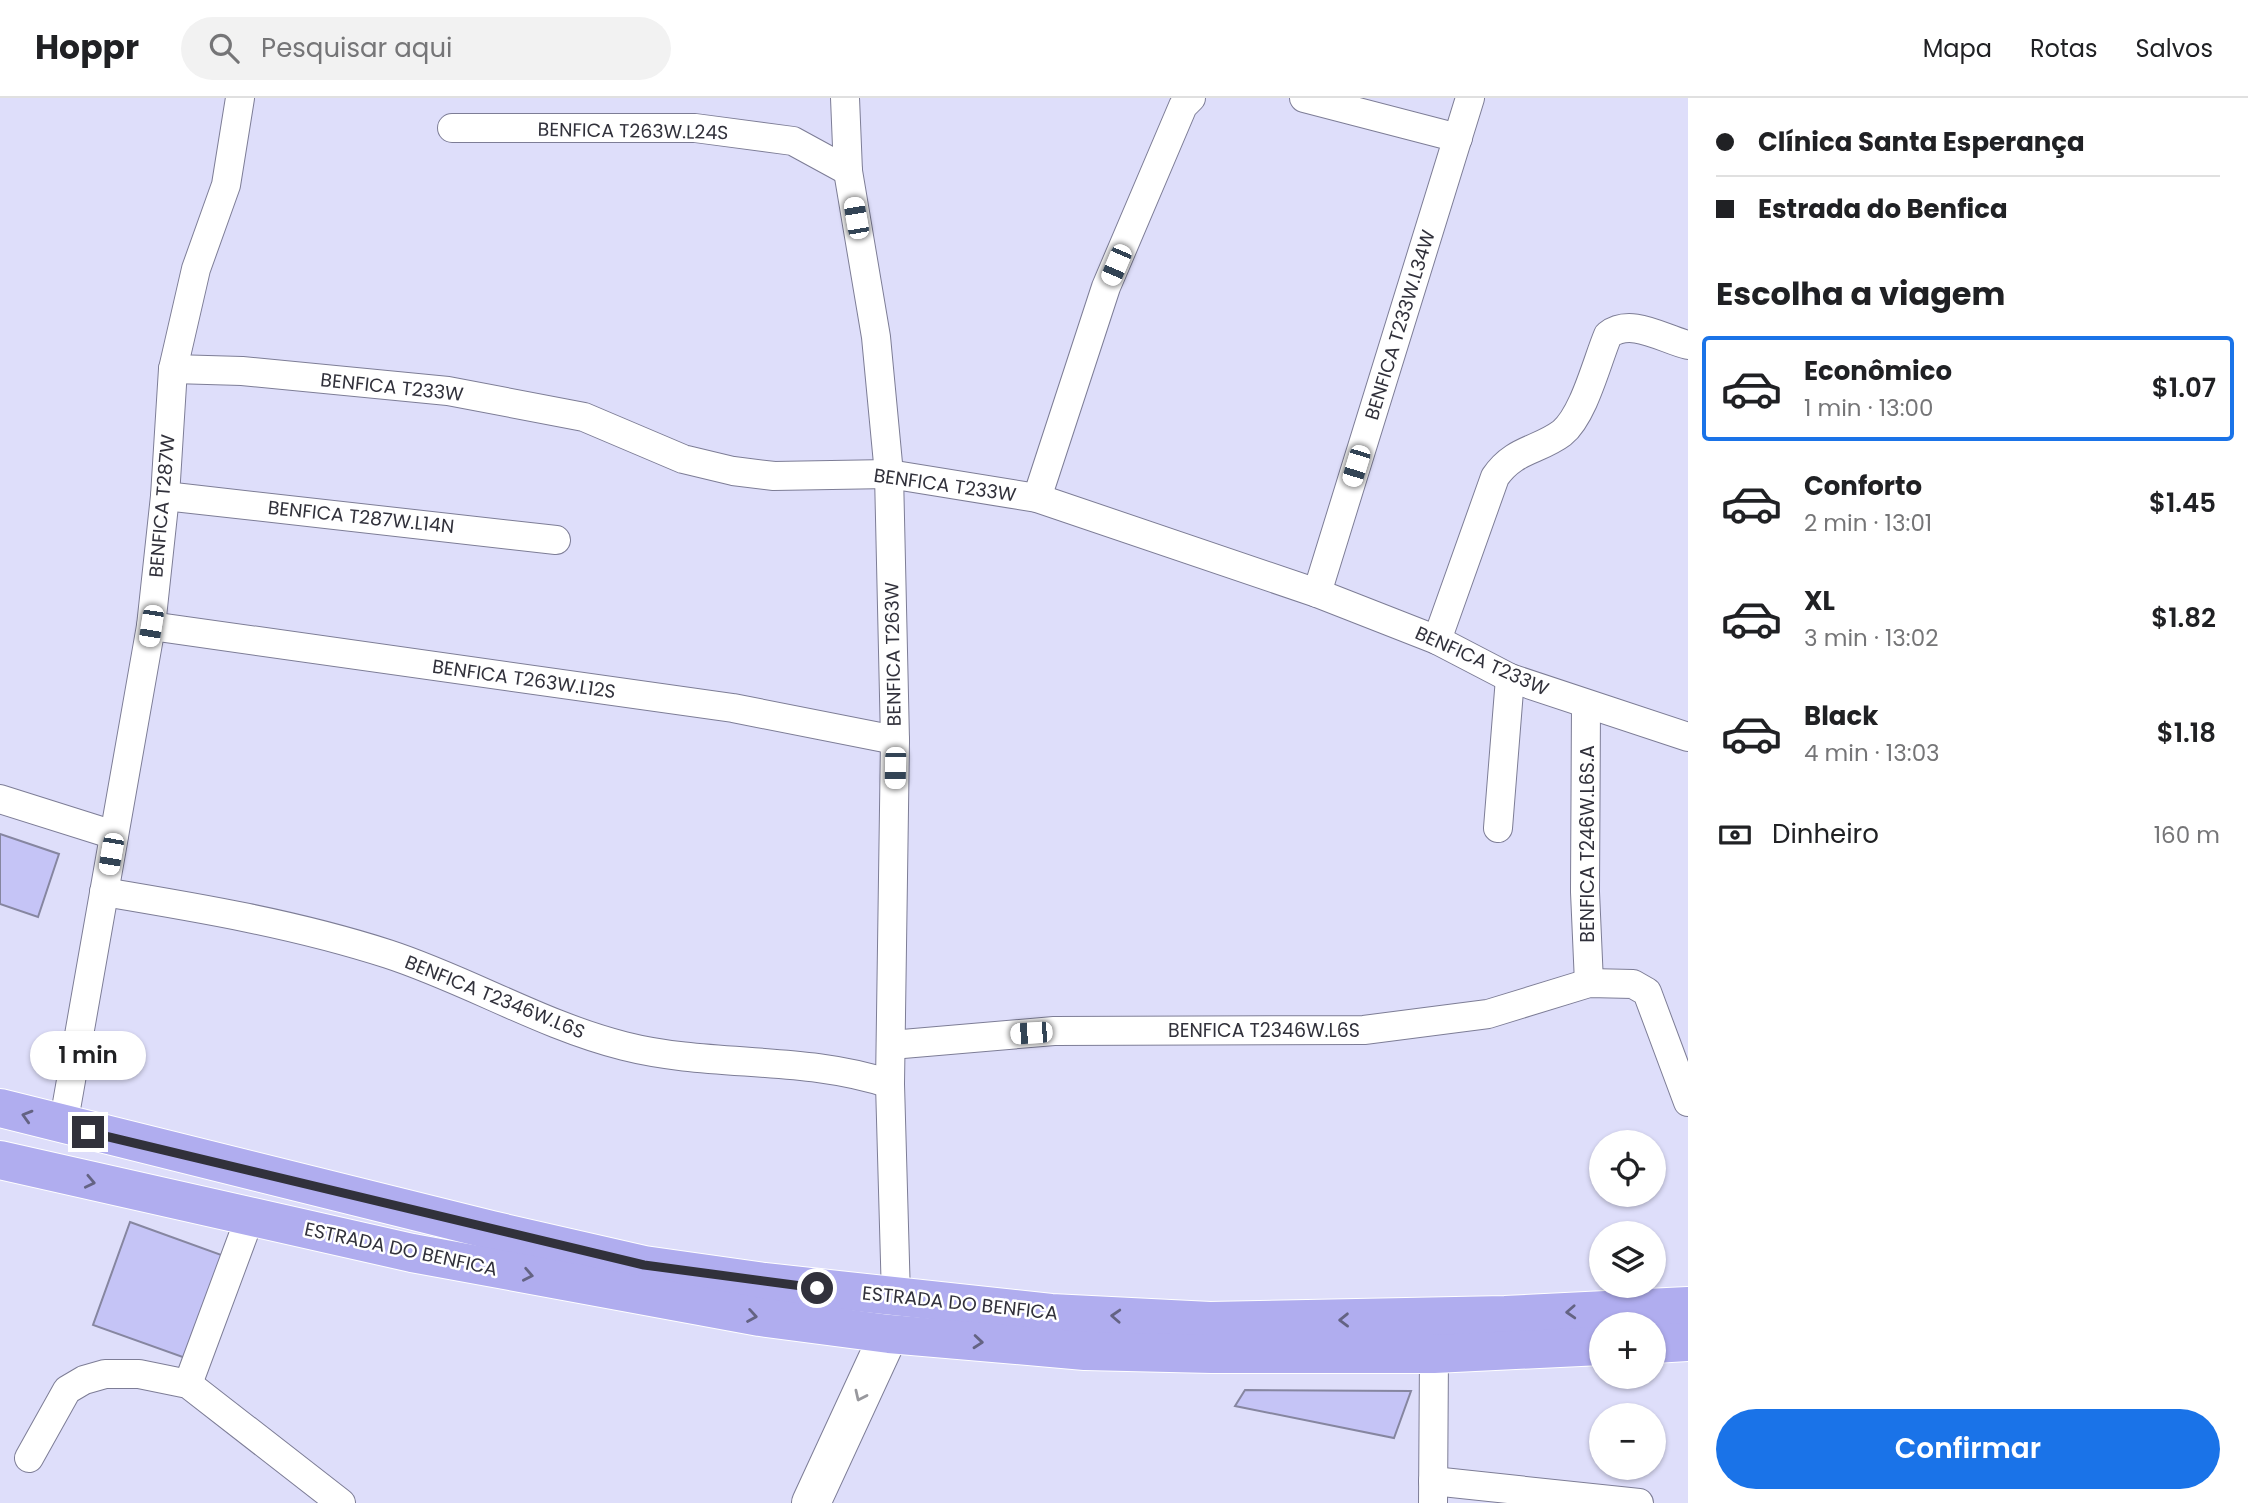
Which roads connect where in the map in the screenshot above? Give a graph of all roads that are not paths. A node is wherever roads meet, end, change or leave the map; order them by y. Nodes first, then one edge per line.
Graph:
1 (240, 98) edge
2 (845, 98) edge
3 (1191, 98) edge
4 (1304, 98) edge
5 (1470, 98) edge
6 (452, 128) dead end
7 (1458, 138) junction
8 (848, 171) junction
9 (1688, 345) edge
10 (173, 369) junction
11 (889, 474) junction
12 (165, 496) junction
13 (1037, 498) junction
14 (556, 540) dead end
15 (1317, 593) junction
16 (151, 626) junction
17 (1437, 640) junction
18 (1510, 678) junction
19 (1586, 705) junction
20 (1688, 737) edge
21 (895, 740) junction
22 (0, 800) edge
23 (1498, 828) dead end
24 (114, 835) junction
25 (104, 892) junction
26 (1589, 983) junction
27 (891, 1045) junction
28 (890, 1084) junction
29 (1688, 1102) edge
30 (0, 1108) edge
31 (63, 1126) junction
32 (0, 1160) edge
33 (250, 1217) junction
34 (896, 1297) junction
35 (1688, 1306) edge
36 (889, 1334) junction
37 (1688, 1342) edge
38 (1666, 1343) edge
39 (1589, 1347) edge
40 (1434, 1354) junction
41 (188, 1384) junction
42 (29, 1458) dead end
43 (1433, 1492) edge
44 (341, 1503) edge
45 (811, 1503) edge
46 (1639, 1503) edge

1 - 10 street, BENFICA T287W
2 - 8 street, BENFICA T263W
3 - 13 street
4 - 7 street
5 - 7 street, BENFICA T233W.L34W
6 - 8 street, BENFICA T263W.L24S
7 - 15 street, BENFICA T233W.L34W
8 - 11 street, BENFICA T263W
9 - 17 street
10 - 11 street, BENFICA T233W
10 - 12 street, BENFICA T287W
11 - 13 street, BENFICA T233W
11 - 21 street, BENFICA T263W
12 - 14 street, BENFICA T287W.L14N
12 - 16 street, BENFICA T287W
13 - 15 street, BENFICA T233W
15 - 17 street, BENFICA T233W
16 - 21 street, BENFICA T263W.L12S
16 - 24 street, BENFICA T287W
17 - 18 street, BENFICA T233W
18 - 19 street, BENFICA T233W
18 - 23 street
19 - 20 street, BENFICA T233W
19 - 26 street, BENFICA T246W.L6S.A
21 - 27 street, BENFICA T263W
22 - 24 street
24 - 25 street, BENFICA T287W
25 - 28 street, BENFICA T2346W.L6S
25 - 31 street, BENFICA T287W
26 - 27 street, BENFICA T2346W.L6S
26 - 29 street, BENFICA T2346W.L6S
27 - 28 street, BENFICA T263W
28 - 34 street, BENFICA T263W
31 -> 30 highway, ESTRADA DO BENFICA
31 - 34 highway, ESTRADA DO BENFICA
32 -> 33 highway, ESTRADA DO BENFICA
33 -> 36 highway, ESTRADA DO BENFICA
33 - 41 street
35 -> 34 highway, ESTRADA DO BENFICA
36 -> 40 highway, ESTRADA DO BENFICA
36 -> 45 main road
37 - 38 highway
39 - 40 highway, ESTRADA DO BENFICA
40 - 43 street
41 - 42 street
41 - 44 street
43 - 46 street

